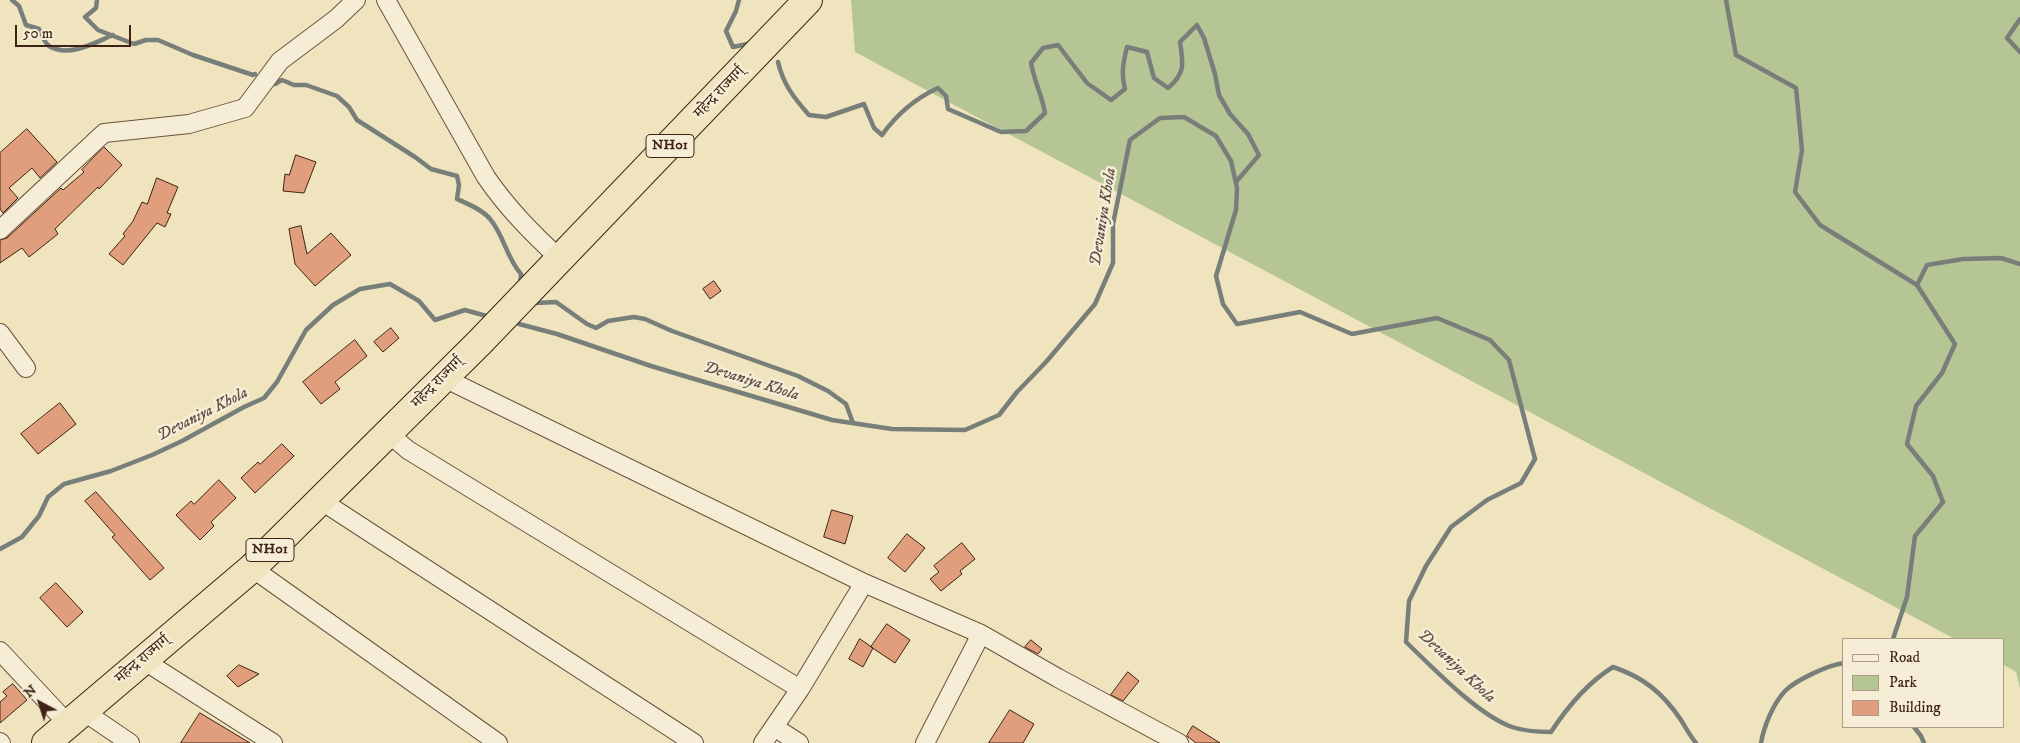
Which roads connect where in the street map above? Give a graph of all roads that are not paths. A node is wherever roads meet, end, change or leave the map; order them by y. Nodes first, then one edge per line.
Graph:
1 (356, 0) edge
2 (386, 0) edge
3 (808, 0) edge
4 (0, 230) edge
5 (560, 259) junction
6 (0, 333) edge
7 (26, 368) dead end
8 (444, 378) junction
9 (388, 433) junction
10 (320, 500) junction
11 (252, 568) junction
12 (864, 584) junction
13 (981, 634) junction
14 (0, 651) edge
15 (143, 660) junction
16 (800, 689) junction
17 (75, 718) junction
18 (774, 727) junction
19 (46, 743) edge
20 (130, 743) edge
21 (273, 743) edge
22 (498, 743) edge
23 (694, 743) edge
24 (763, 743) edge
25 (799, 743) edge
26 (925, 743) edge
27 (1179, 743) edge

1 - 4 street
2 - 5 street
3 - 5 highway, महेन्द्र राज्मार्ग् / NH01
5 - 8 highway, महेन्द्र राज्मार्ग् / NH01
6 - 7 street
8 - 9 highway, महेन्द्र राज्मार्ग् / NH01
8 - 12 street
9 - 10 highway, महेन्द्र राज्मार्ग् / NH01
9 - 16 street
10 - 11 highway, महेन्द्र राज्मार्ग् / NH01
10 - 23 street
11 - 15 highway, महेन्द्र राज्मार्ग् / NH01
11 - 22 street
12 - 13 street
12 - 16 street
13 - 26 street
13 - 27 street
14 - 17 street
15 - 17 highway, महेन्द्र राज्मार्ग् / NH01
15 - 21 street
16 - 18 street
17 - 19 highway, महेन्द्र राज्मार्ग् / NH01
17 - 20 street
18 - 24 street
18 - 25 street

